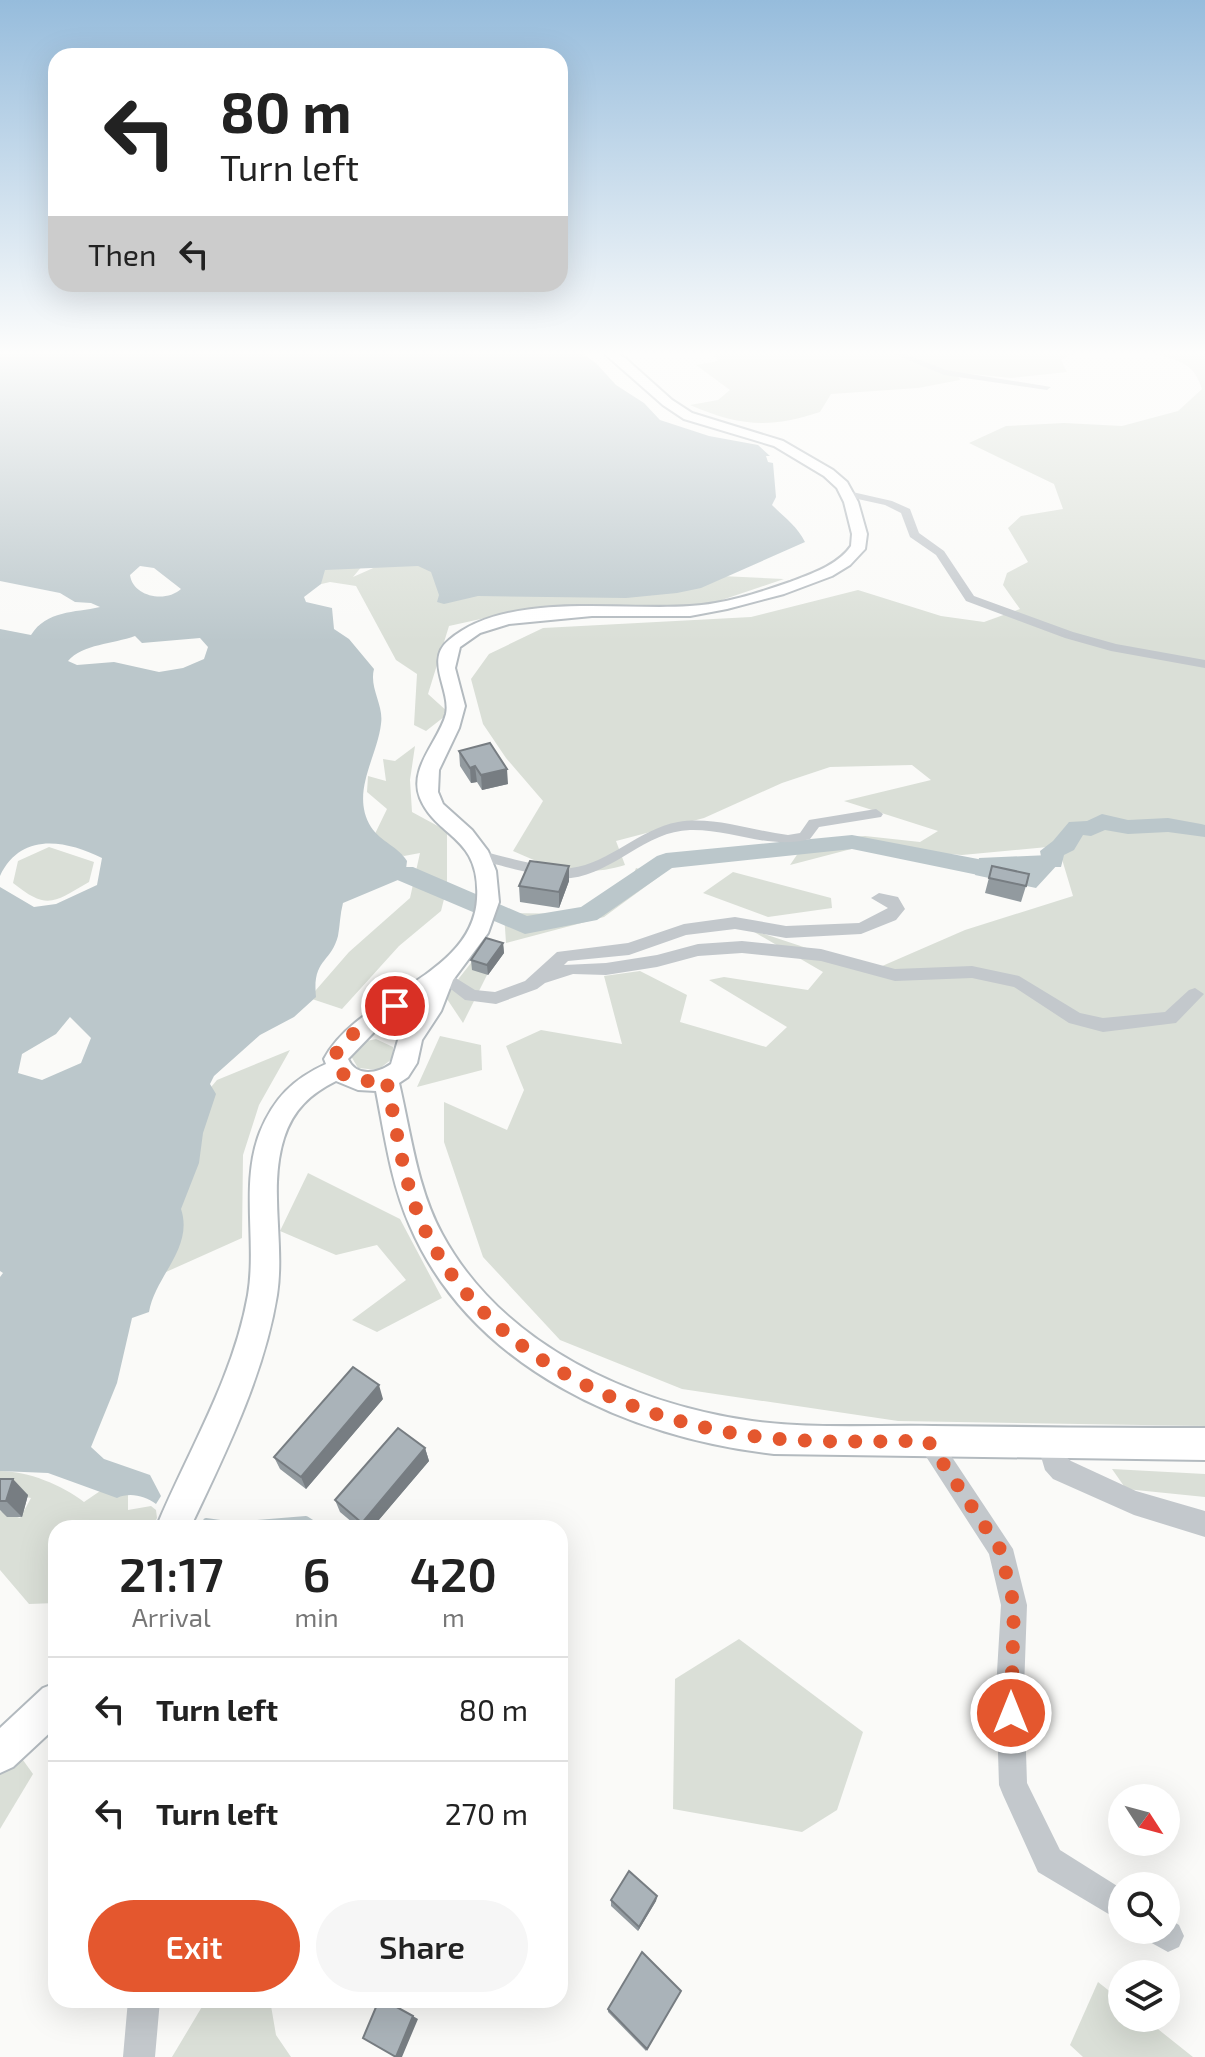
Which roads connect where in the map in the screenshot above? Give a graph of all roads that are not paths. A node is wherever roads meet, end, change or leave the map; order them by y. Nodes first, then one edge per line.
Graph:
1 (791, 450) edge
2 (848, 494) junction
3 (1205, 664) edge
4 (876, 814) dead end
5 (481, 856) junction
6 (879, 898) dead end
7 (443, 976) junction
8 (536, 979) junction
9 (1195, 994) dead end
10 (358, 1033) junction
11 (407, 1046) junction
12 (339, 1069) junction
13 (386, 1079) junction
14 (928, 1441) junction
15 (1049, 1443) junction
16 (1205, 1444) edge
17 (177, 1520) edge
18 (1205, 1524) edge
19 (48, 1718) edge
20 (0, 1754) edge
21 (1108, 1898) edge
22 (143, 2008) edge
23 (139, 2057) edge

1 - 2 main road
2 - 3 street
2 - 5 main road
4 - 5 street
5 - 7 main road
6 - 8 street
7 - 8 street
7 - 10 main road
7 - 11 main road
8 - 9 street
10 - 11 main road
10 - 12 main road
11 - 13 main road
12 - 13 main road
12 - 17 main road
13 - 14 main road
14 - 15 main road
14 - 21 street
15 - 16 main road
15 - 18 street
19 - 20 main road
22 - 23 street

